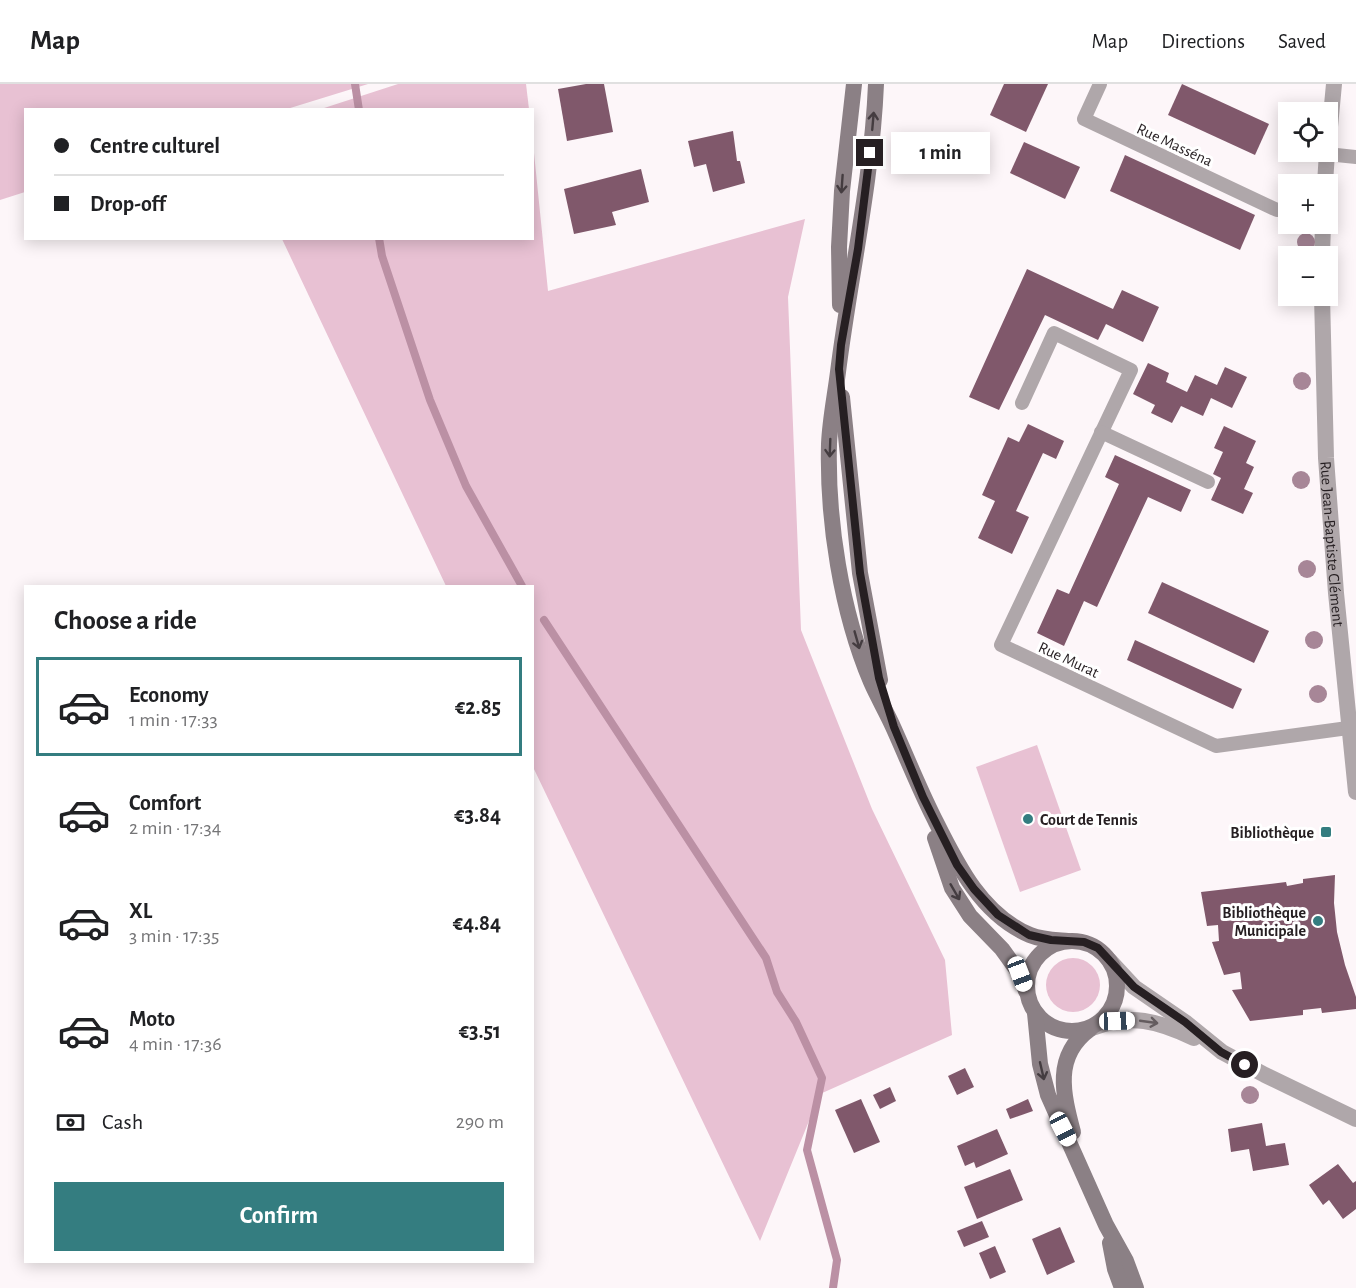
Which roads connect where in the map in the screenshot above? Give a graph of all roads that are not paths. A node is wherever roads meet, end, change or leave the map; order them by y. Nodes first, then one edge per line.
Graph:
1 (854, 84) edge
2 (876, 84) edge
3 (1100, 84) edge
4 (1334, 84) edge
5 (1332, 102) edge
6 (1338, 154) edge
7 (1356, 158) edge
8 (1278, 210) edge
9 (1322, 306) edge
10 (841, 345) junction
11 (1022, 402) dead end
12 (1101, 432) junction
13 (1208, 482) dead end
14 (1348, 728) junction
15 (1356, 786) edge
16 (923, 797) junction
17 (1068, 941) junction
18 (1109, 960) junction
19 (1028, 995) junction
20 (1035, 1013) junction
21 (1092, 1028) junction
22 (1221, 1052) junction
23 (1353, 1111) edge
24 (1081, 1165) junction
25 (1106, 1225) junction
26 (1122, 1288) edge
27 (1136, 1288) edge

1 -> 10 main road
10 -> 2 main road
3 - 8 lane, Rue Masséna
4 - 5 street
6 - 7 lane
9 - 14 street, Rue Jean-Baptiste Clément
10 - 16 main road
11 - 12 lane, Rue Murat
12 - 13 lane
12 - 14 lane, Rue Murat
14 - 15 street, Rue Jean-Baptiste Clément
16 - 17 main road
16 -> 19 main road
17 - 18 main road
17 - 19 main road
18 - 21 main road
18 - 22 street
19 - 20 main road
20 - 21 main road
20 -> 24 main road
21 -> 22 street
21 - 24 main road
22 - 23 street
24 - 25 main road
25 - 26 main road
25 - 27 main road

